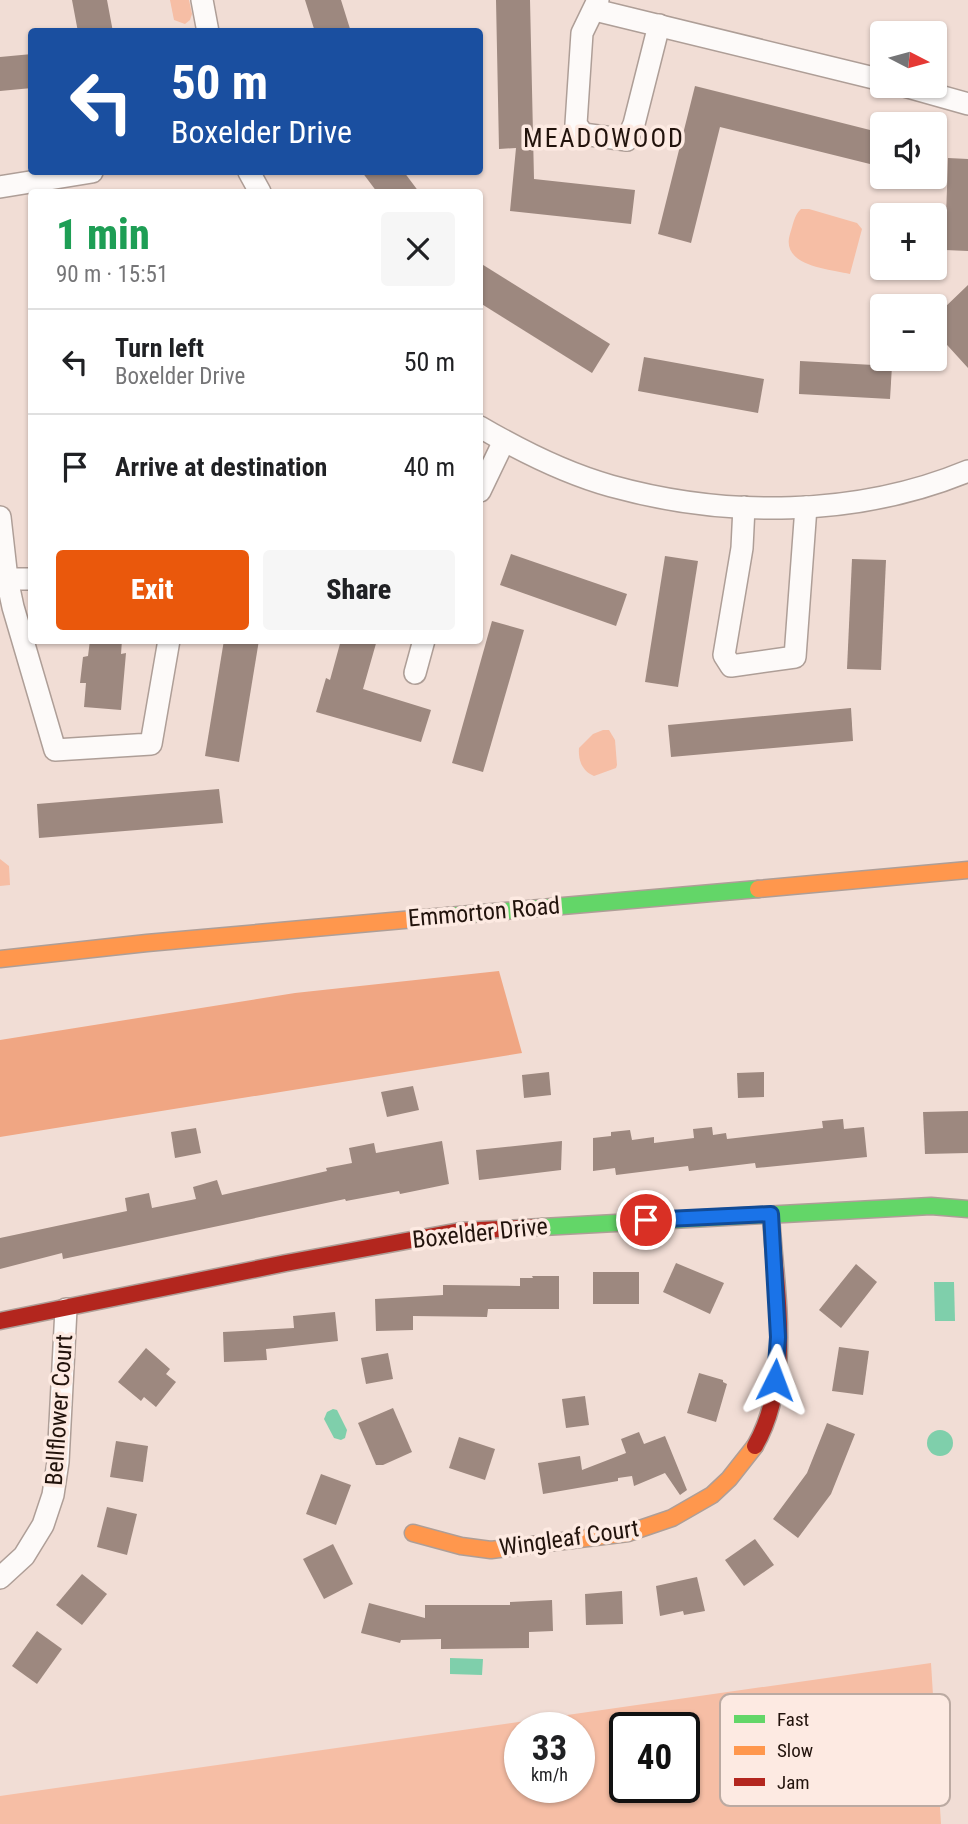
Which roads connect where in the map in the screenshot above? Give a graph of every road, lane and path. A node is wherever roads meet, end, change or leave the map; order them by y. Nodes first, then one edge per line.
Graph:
1 (202, 0) edge
2 (596, 5) edge
3 (659, 25) junction
4 (207, 28) edge
5 (870, 77) edge
6 (947, 98) edge
7 (968, 104) edge
8 (74, 175) edge
9 (0, 187) edge
10 (483, 429) edge
11 (504, 441) junction
12 (968, 471) edge
13 (483, 485) edge
14 (744, 507) junction
15 (806, 507) junction
16 (0, 517) edge
17 (7, 579) junction
18 (28, 579) edge
19 (168, 644) edge
20 (424, 644) edge
21 (415, 673) dead end
22 (968, 870) edge
23 (0, 959) edge
24 (968, 1209) edge
25 (771, 1214) junction
26 (66, 1310) junction
27 (0, 1321) edge
28 (413, 1533) dead end
29 (0, 1578) edge

1 - 4 street
2 - 3 street
2 - 3 street
3 - 5 street
6 - 7 street
8 - 9 street
10 - 11 street
11 - 13 street
11 - 14 street
12 - 15 street
14 - 15 street
14 - 15 street
16 - 17 street
17 - 18 street
17 - 19 street
20 - 21 street
22 - 23 street, Emmorton Road
24 - 25 street, Boxelder Drive
25 - 26 street, Boxelder Drive
25 - 28 street, Wingleaf Court
26 - 27 street, Boxelder Drive
26 - 29 street, Bellflower Court

